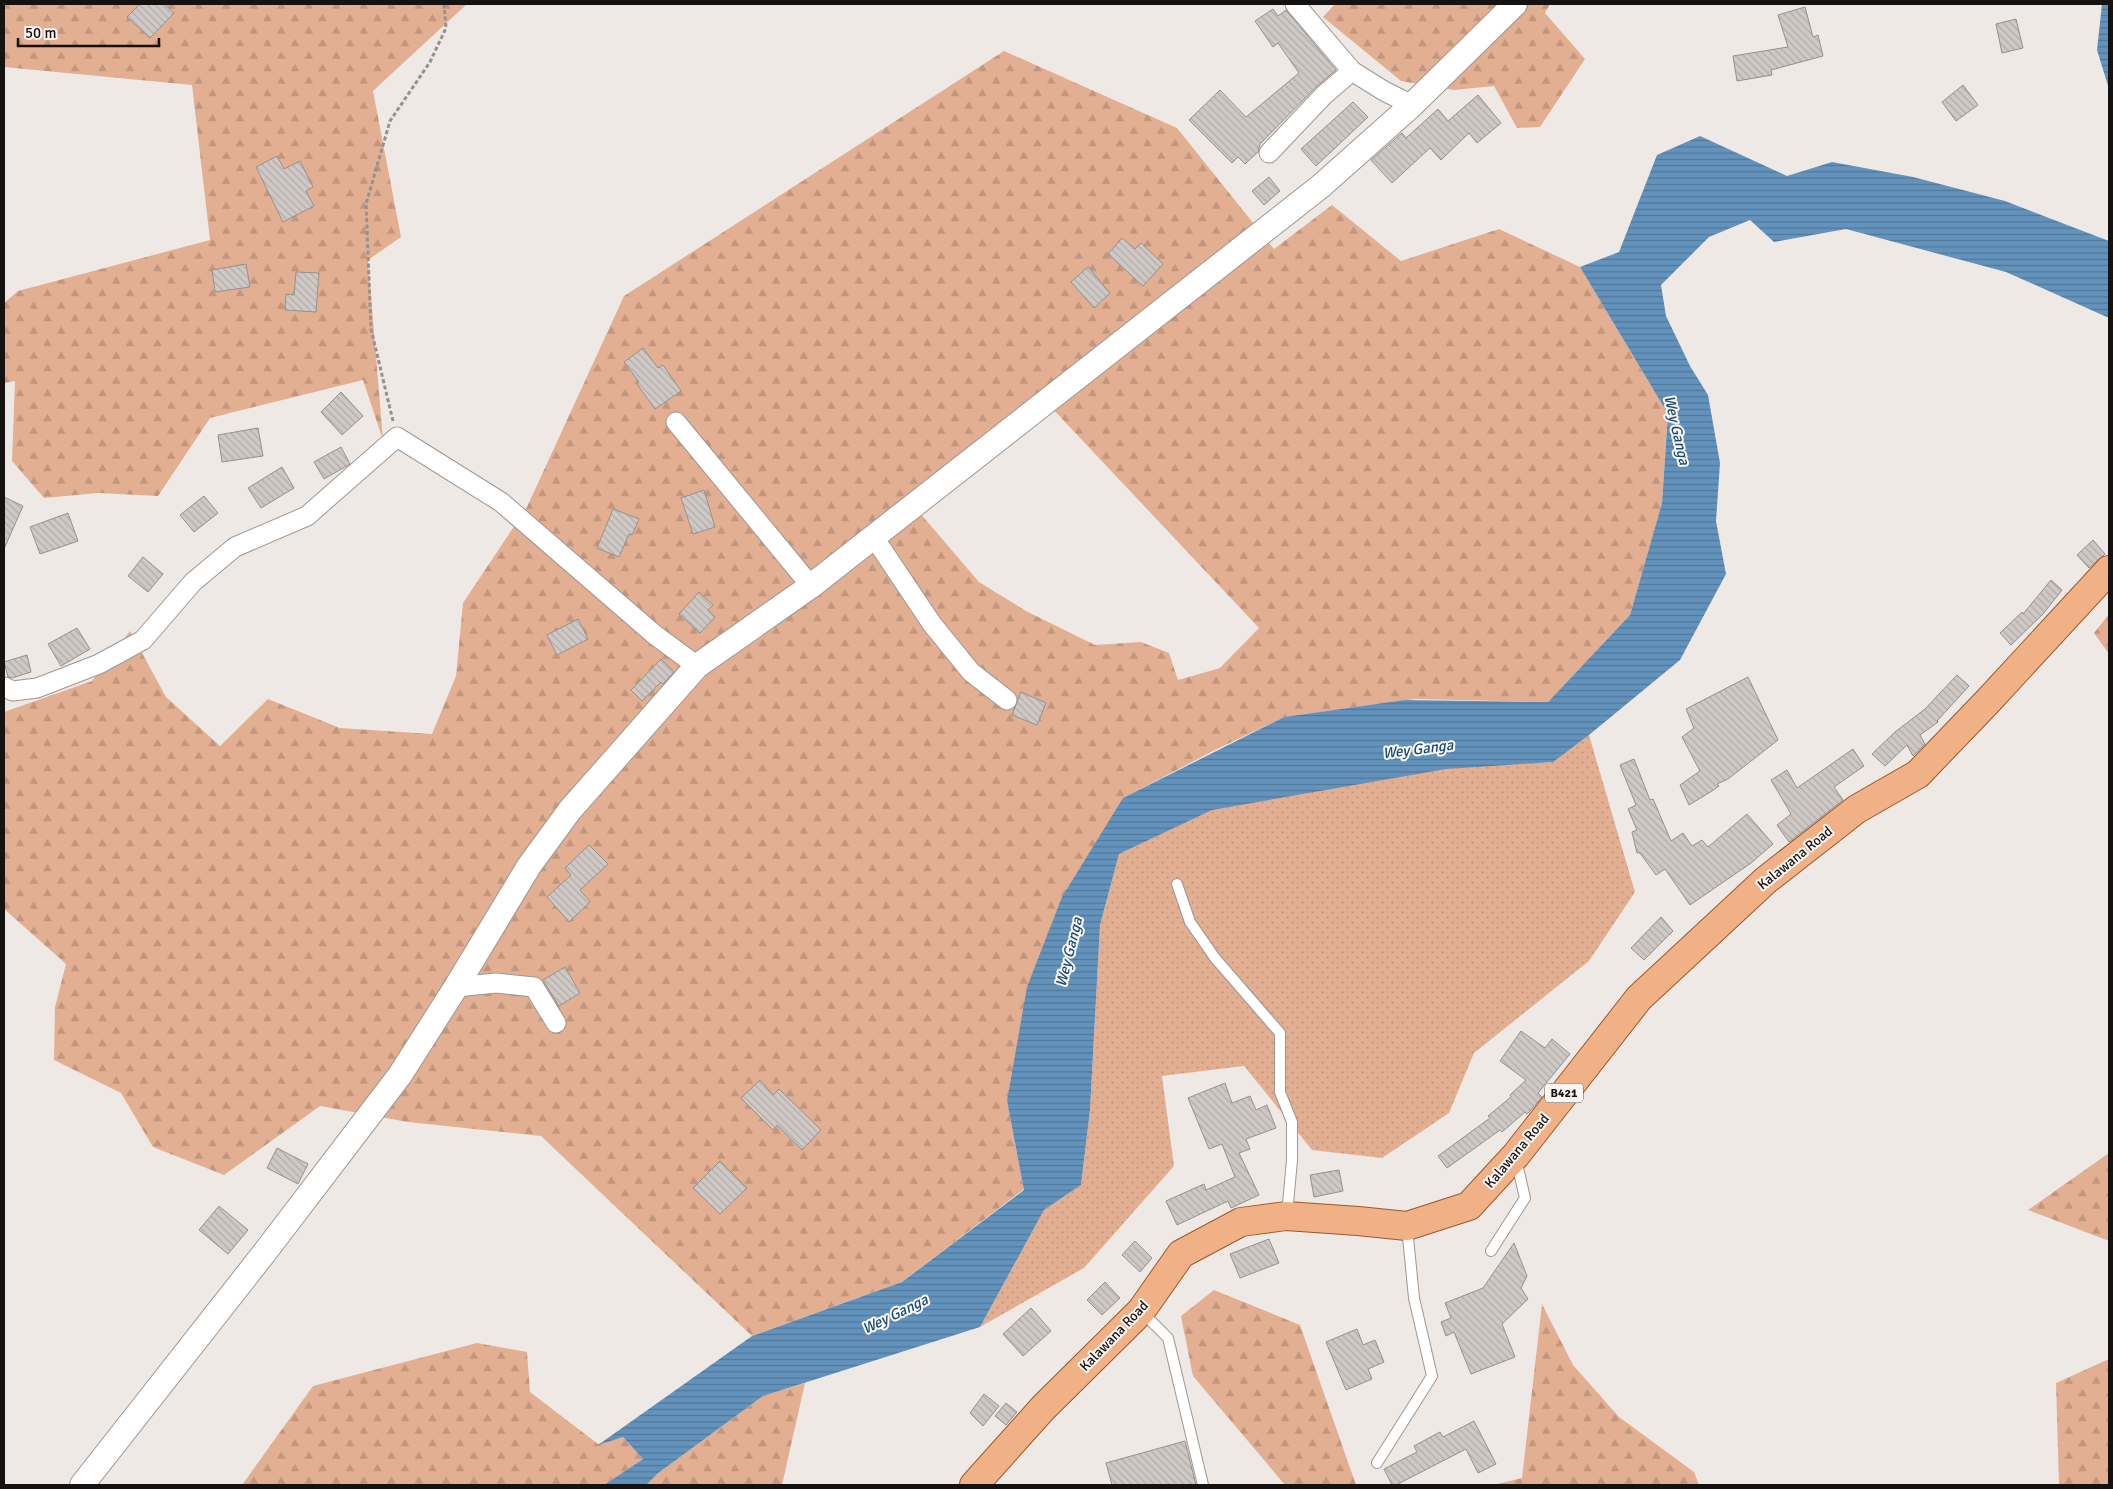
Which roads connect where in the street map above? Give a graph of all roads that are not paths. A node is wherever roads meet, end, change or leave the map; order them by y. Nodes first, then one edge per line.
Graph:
1 (1295, 4) edge
2 (1514, 4) edge
3 (1352, 71) junction
4 (1412, 105) junction
5 (1269, 153) dead end
6 (676, 422) dead end
7 (874, 536) junction
8 (2109, 570) edge
9 (811, 586) junction
10 (697, 666) junction
11 (4, 687) edge
12 (1007, 700) dead end
13 (1177, 884) dead end
14 (456, 987) junction
15 (556, 1023) dead end
16 (1516, 1155) junction
17 (1286, 1216) junction
18 (1407, 1226) junction
19 (1491, 1251) dead end
20 (1141, 1311) junction
21 (1377, 1463) dead end
22 (82, 1485) edge
23 (974, 1485) edge
24 (1203, 1485) edge

1 - 3 street
2 - 4 street
3 - 4 street
3 - 5 street
4 - 7 street
6 - 9 street
7 - 9 street
7 - 12 street
8 - 16 main road, Kalawana Road / B421
9 - 10 street
10 - 11 street
10 - 14 street
13 - 17 lane
14 - 15 street
14 - 22 street
16 - 18 main road, Kalawana Road / B421
16 - 19 lane
17 - 18 main road, Kalawana Road / B421
17 - 20 main road, Kalawana Road / B421
18 - 21 lane
20 - 23 main road, Kalawana Road / B421
20 - 24 lane

